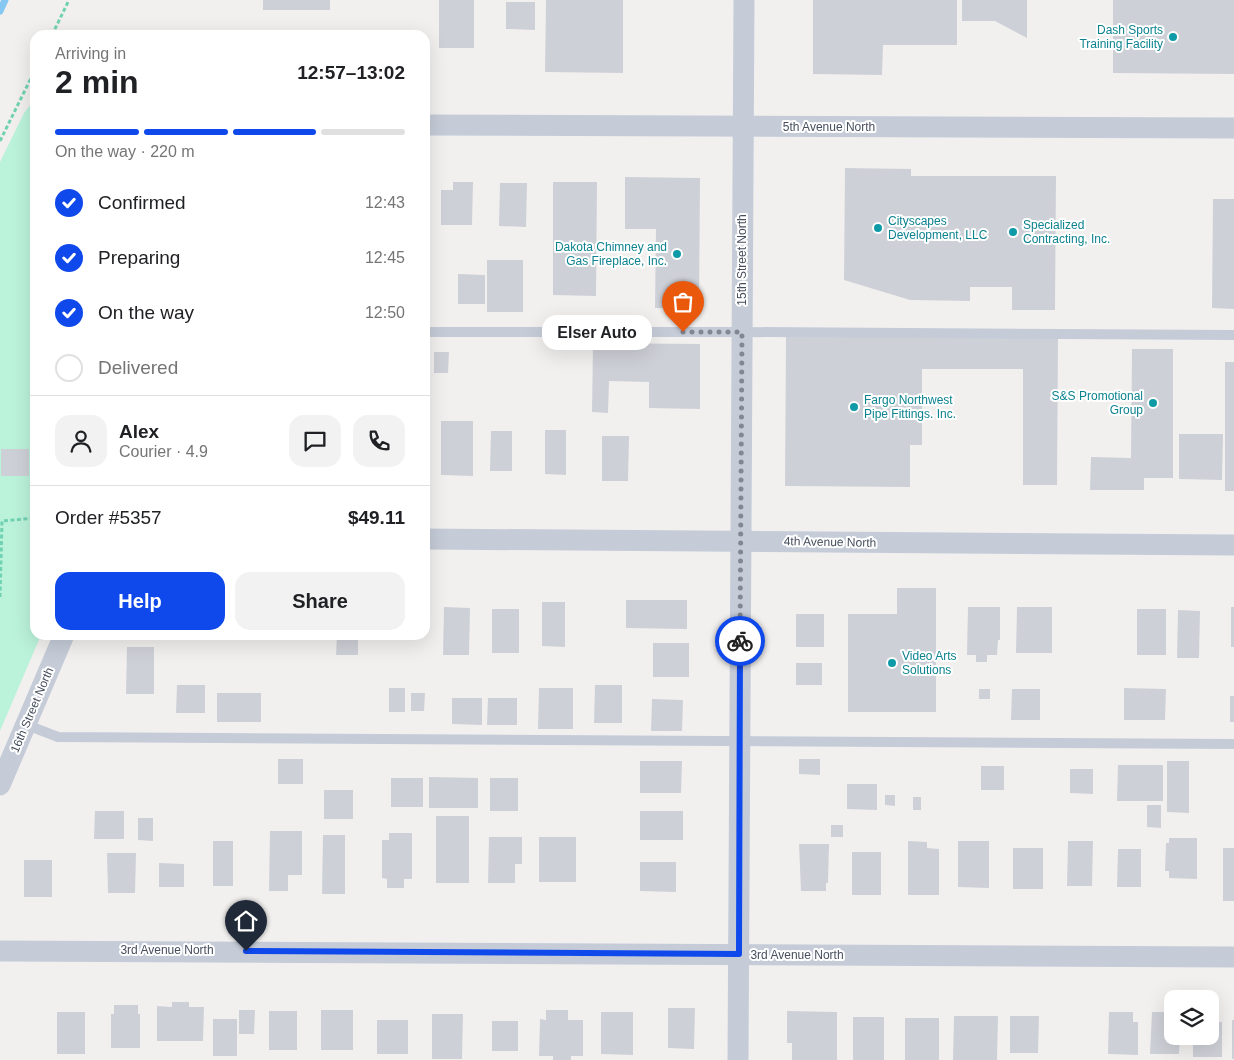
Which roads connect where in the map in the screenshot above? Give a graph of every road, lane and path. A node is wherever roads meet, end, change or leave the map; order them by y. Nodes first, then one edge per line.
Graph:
1 (70, 0) edge
2 (744, 0) edge
3 (55, 30) edge
4 (30, 80) edge
5 (430, 125) edge
6 (743, 126) junction
7 (1234, 128) edge
8 (0, 141) edge
9 (430, 332) edge
10 (742, 332) junction
11 (1234, 335) edge
12 (30, 518) edge
13 (430, 539) edge
14 (741, 541) junction
15 (1234, 545) edge
16 (0, 597) edge
17 (62, 640) edge
18 (26, 725) junction
19 (740, 743) junction
20 (1234, 744) edge
21 (0, 785) edge
22 (0, 951) edge
23 (739, 954) junction
24 (1234, 957) edge
25 (738, 1060) edge

1 - 3 path
2 - 6 street, 15th Street North
4 - 8 path
5 - 6 street, 5th Avenue North
6 - 7 street, 5th Avenue North
6 - 10 street, 15th Street North
9 - 10 lane
10 - 11 lane
10 - 14 street, 15th Street North
12 - 16 path
13 - 14 street, 4th Avenue North
14 - 15 street, 4th Avenue North
14 - 19 street, 15th Street North
17 - 18 street, 16th Street North
18 - 19 lane
18 - 21 street, 16th Street North
19 - 20 lane
19 - 23 street, 15th Street North
22 - 23 street, 3rd Avenue North
23 - 24 street, 3rd Avenue North
23 - 25 street, 15th Street North

